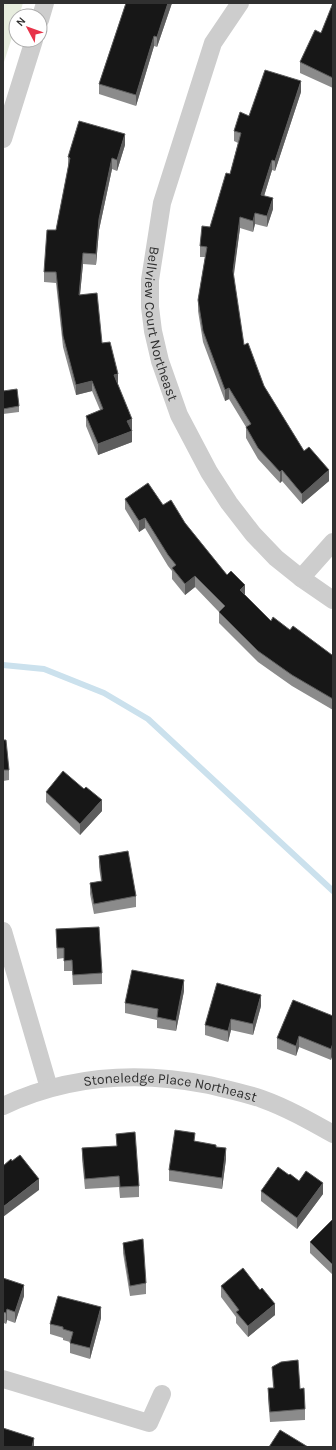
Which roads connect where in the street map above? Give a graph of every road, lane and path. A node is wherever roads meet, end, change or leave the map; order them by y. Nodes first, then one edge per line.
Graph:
1 (240, 3) edge
2 (31, 48) edge
3 (3, 139) edge
4 (333, 542) edge
5 (301, 578) junction
6 (333, 600) edge
7 (3, 930) edge
8 (49, 1088) junction
9 (3, 1106) edge
10 (333, 1134) edge
11 (3, 1379) edge
12 (162, 1394) dead end

1 - 5 street, Bellview Court Northeast
2 - 3 street
4 - 5 street
5 - 6 street, Bellview Court Northeast
7 - 8 street
8 - 9 street, Stoneledge Place Northeast
8 - 10 street, Stoneledge Place Northeast
11 - 12 street

